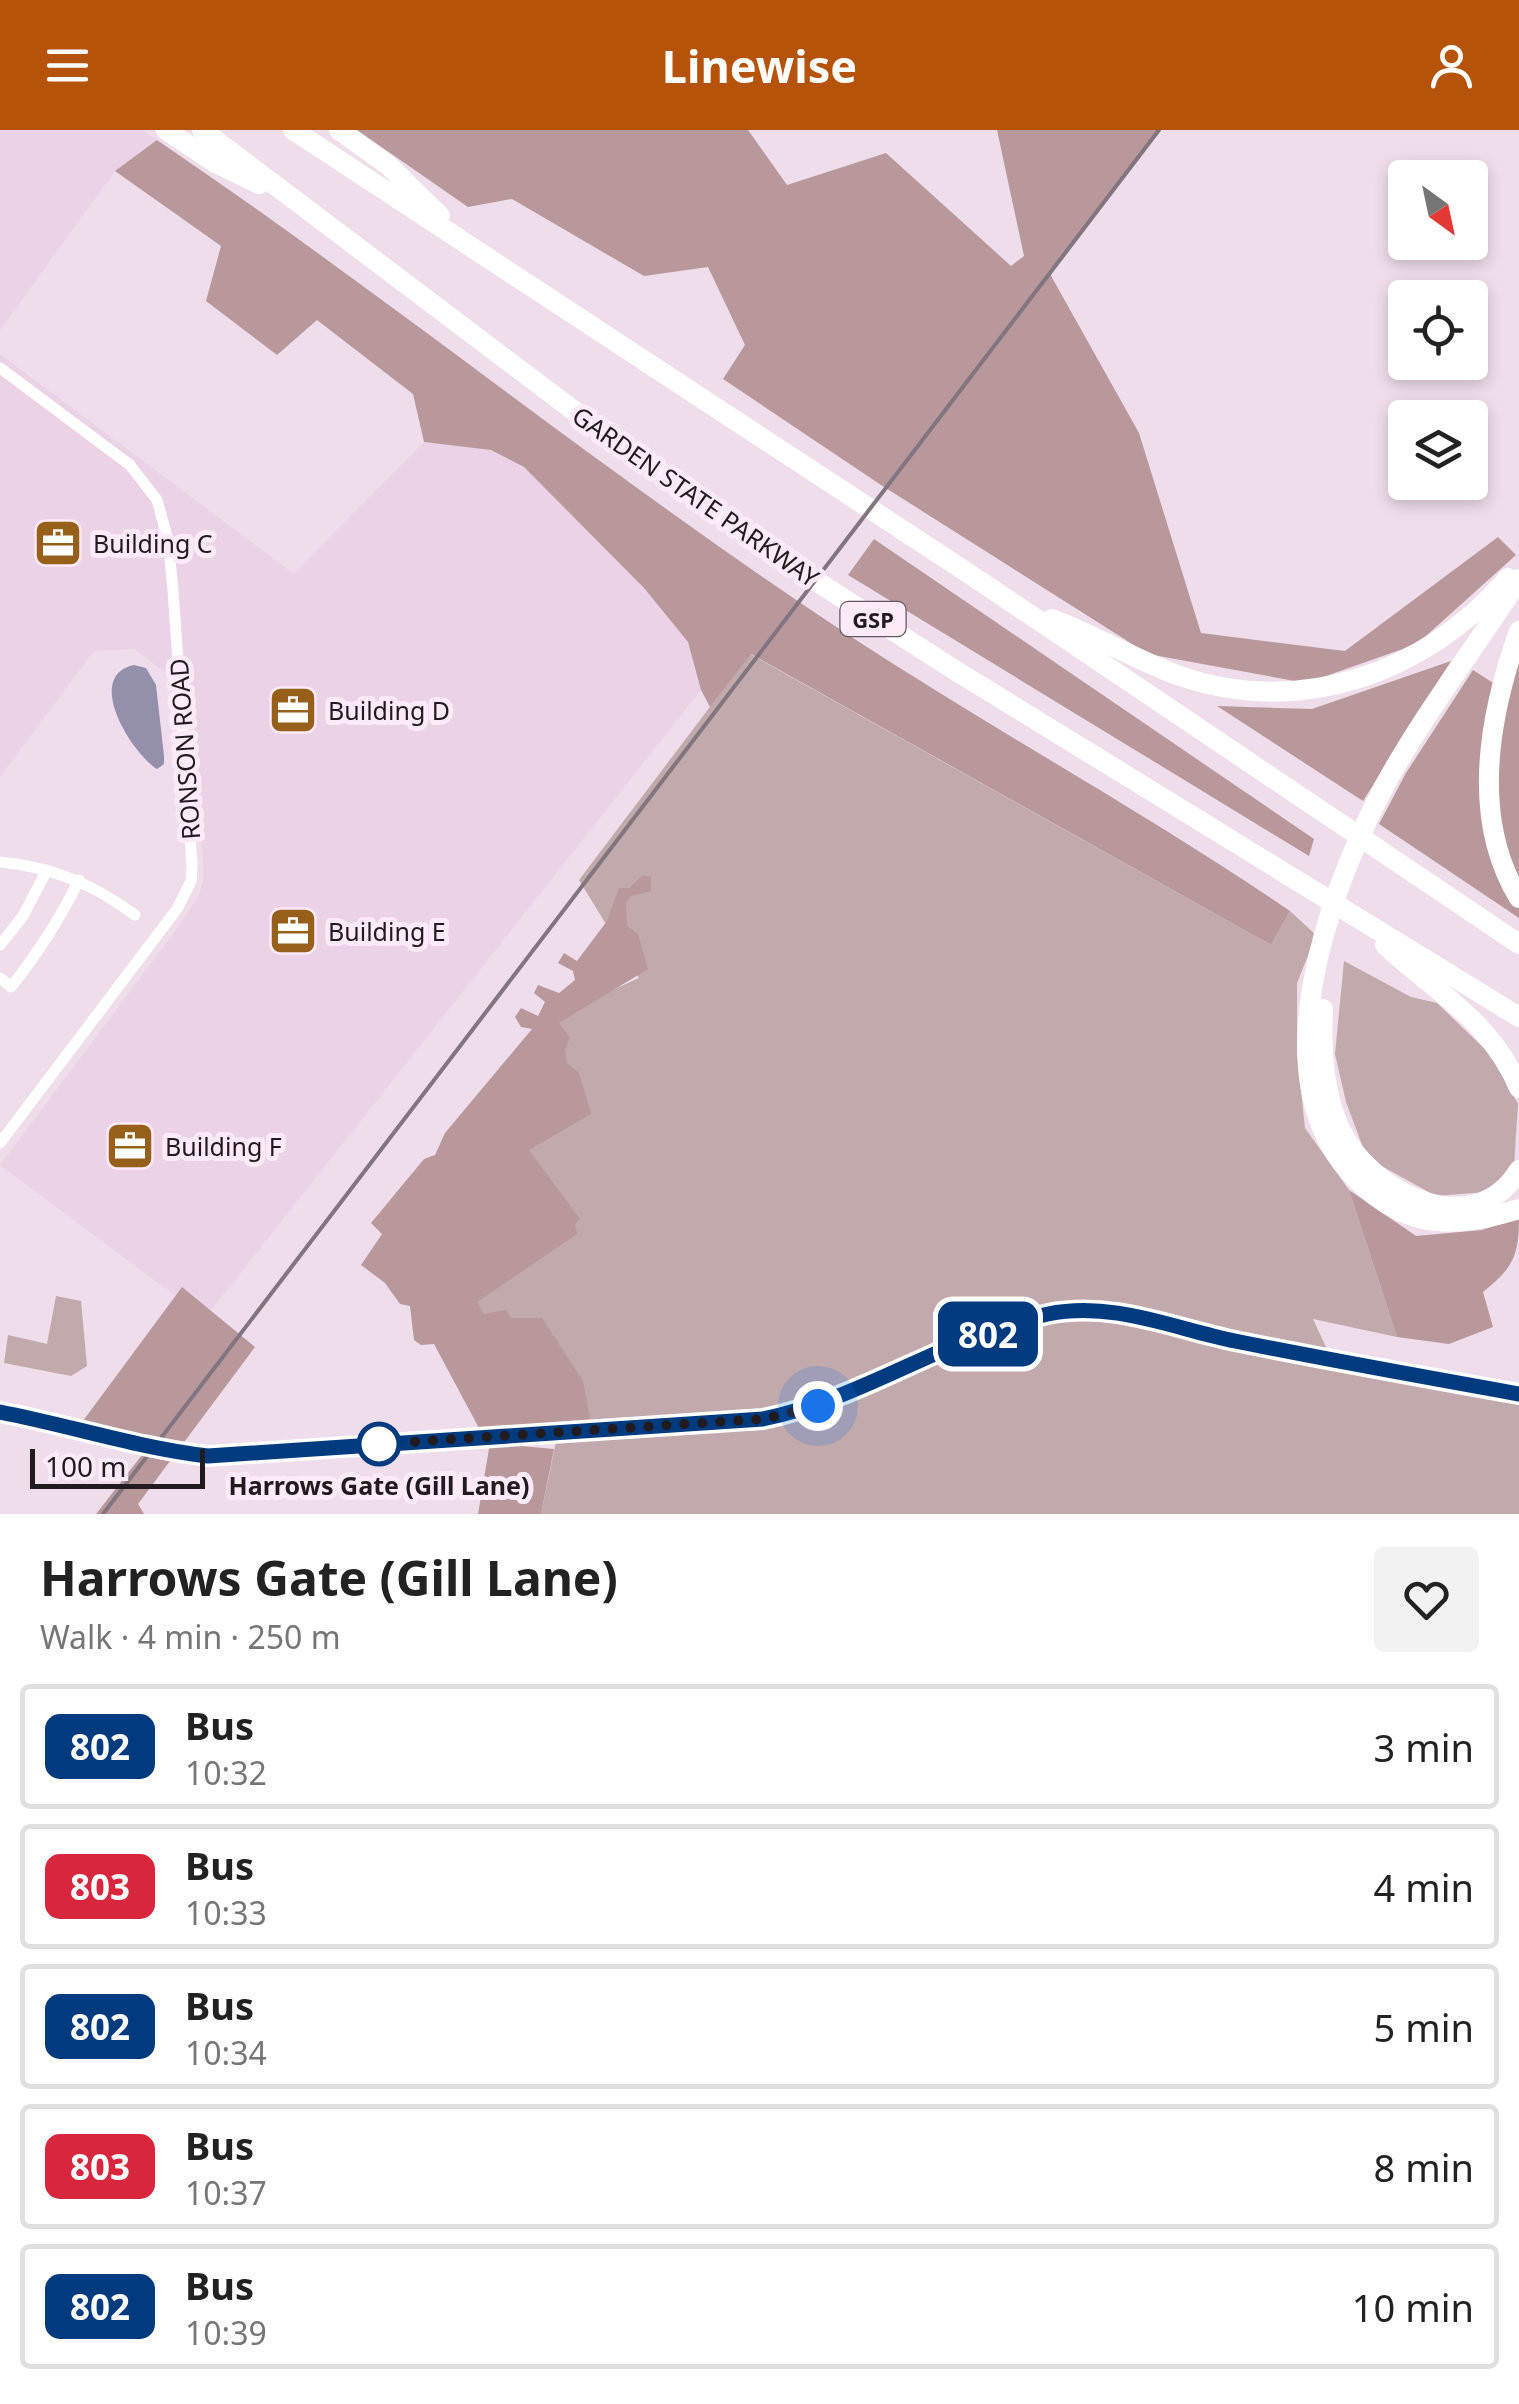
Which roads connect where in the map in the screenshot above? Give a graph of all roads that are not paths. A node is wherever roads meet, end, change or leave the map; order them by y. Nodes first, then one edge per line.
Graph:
1 (166, 130) edge
2 (202, 130) edge
3 (293, 130) edge
4 (338, 130) edge
5 (297, 202) junction
6 (469, 244) junction
7 (0, 368) edge
8 (1519, 565) edge
9 (1519, 579) edge
10 (1519, 602) edge
11 (1019, 607) junction
12 (1519, 631) edge
13 (1393, 783) junction
14 (0, 862) edge
15 (47, 870) junction
16 (79, 880) junction
17 (1519, 898) edge
18 (1351, 913) junction
19 (135, 915) dead end
20 (1519, 944) edge
21 (0, 945) edge
22 (0, 978) edge
23 (1317, 1007) junction
24 (1519, 1018) edge
25 (1519, 1088) edge
26 (0, 1142) edge
27 (1519, 1170) edge
28 (1519, 1209) edge
29 (1519, 1394) edge
30 (0, 1412) edge

1 - 5 highway
2 - 5 highway, GARDEN STATE PARKWAY / GSP
3 - 6 highway
4 - 6 highway
5 - 18 highway, GARDEN STATE PARKWAY / GSP
6 - 11 highway
7 - 26 street, RONSON ROAD
8 - 11 highway
9 - 13 highway
10 - 13 highway
11 - 20 highway
12 - 17 highway
13 - 23 highway
14 - 15 street
15 - 16 street
15 - 21 street
16 - 19 street
16 - 22 street
18 - 24 highway, GARDEN STATE PARKWAY / GSP
18 - 25 highway
23 - 27 highway
23 - 28 highway
29 - 30 street

